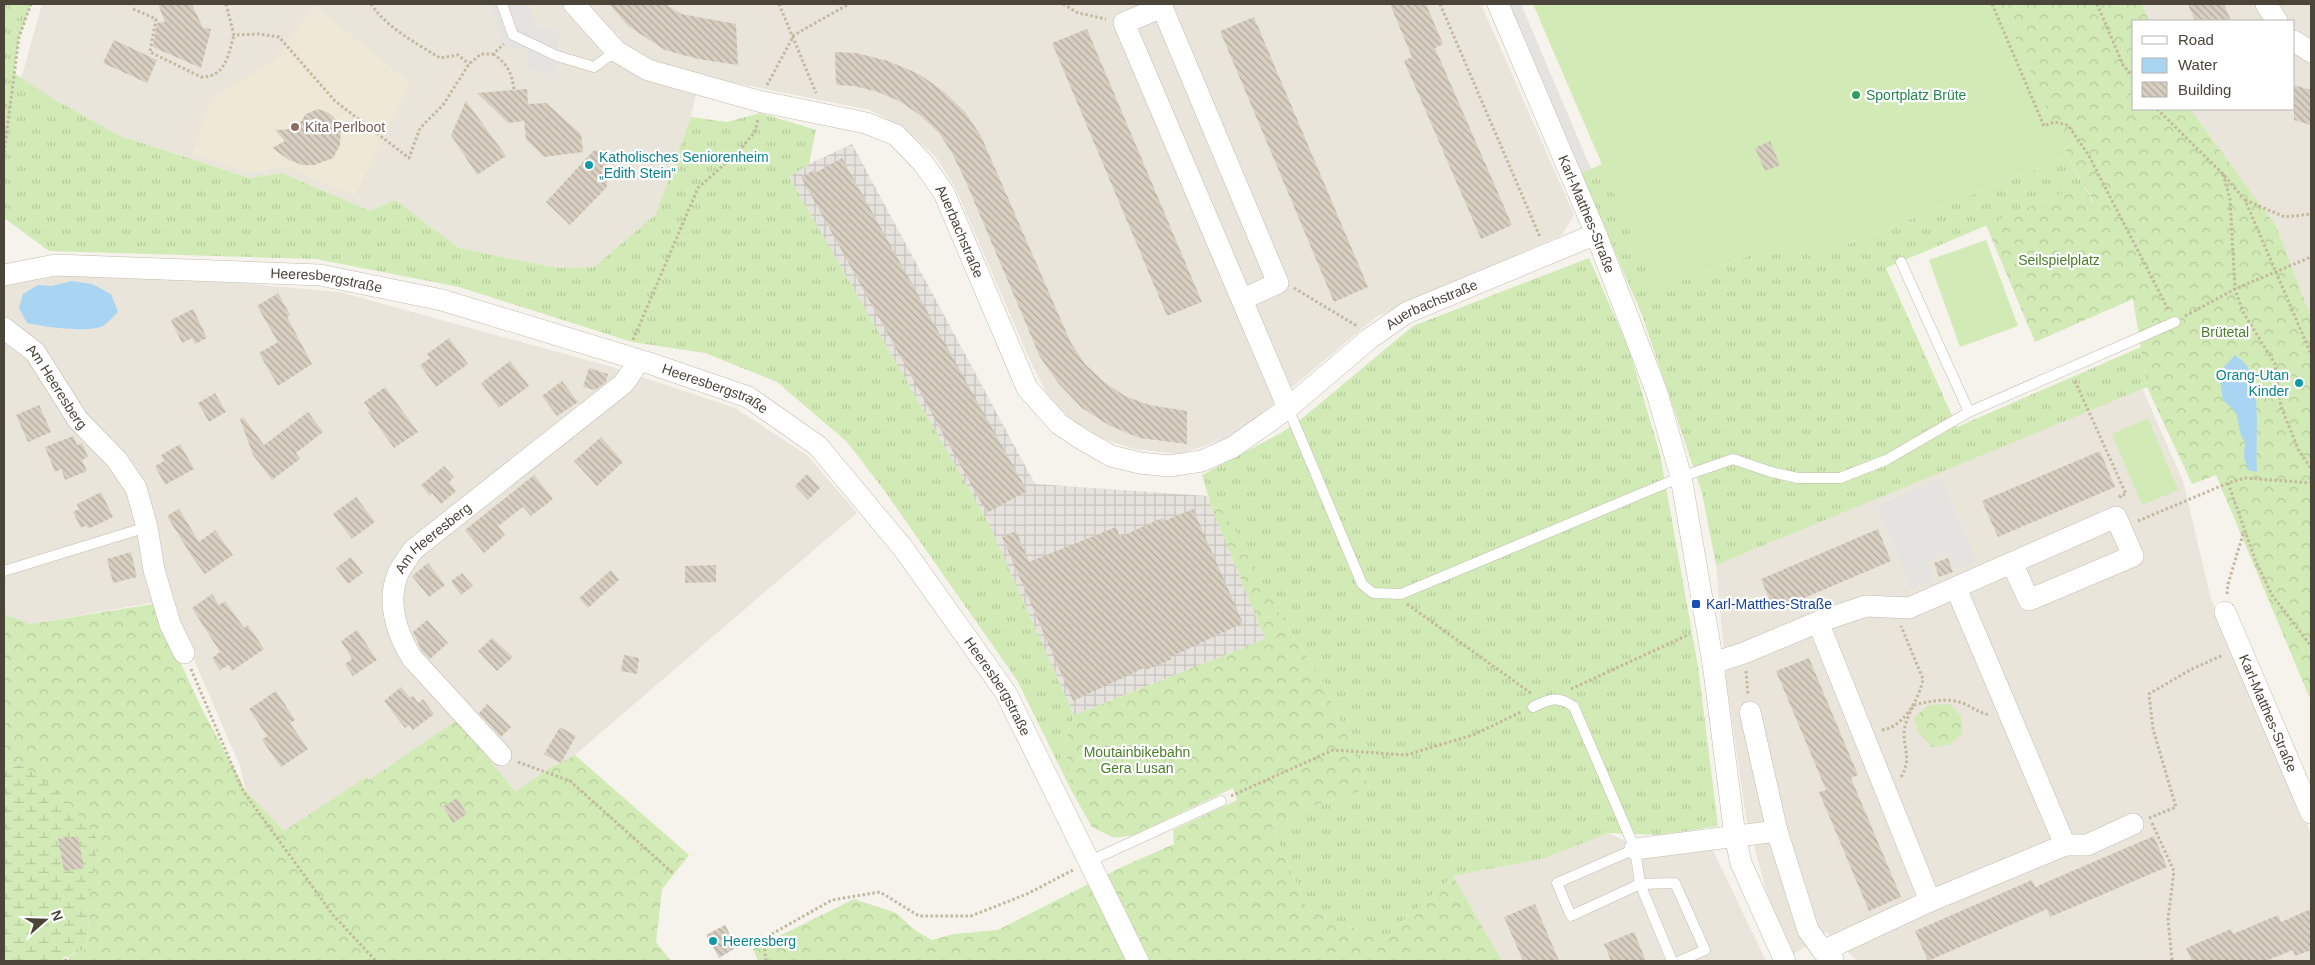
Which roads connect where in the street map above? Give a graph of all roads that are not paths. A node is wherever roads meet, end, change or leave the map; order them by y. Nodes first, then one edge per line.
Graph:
1 (502, 4) edge
2 (574, 4) edge
3 (1498, 4) edge
4 (2266, 4) edge
5 (2275, 20) edge
6 (2295, 42) edge
7 (616, 51) junction
8 (2311, 52) edge
9 (1596, 234) junction
10 (1901, 262) dead end
11 (4, 275) edge
12 (1242, 299) junction
13 (2175, 322) road end
14 (4, 328) edge
15 (632, 358) junction
16 (1288, 408) junction
17 (1969, 412) junction
18 (1681, 477) junction
19 (148, 527) junction
20 (2012, 563) junction
21 (4, 571) edge
22 (1956, 588) junction
23 (2225, 612) road end
24 (1818, 622) junction
25 (184, 653) road end
26 (1713, 663) junction
27 (1538, 704) road end
28 (1750, 712) road end
29 (501, 755) road end
30 (1221, 801) road end
31 (2311, 813) edge
32 (2142, 821) road end
33 (1778, 831) junction
34 (1735, 836) junction
35 (2064, 845) junction
36 (1635, 849) junction
37 (1090, 861) junction
38 (1640, 884) junction
39 (1930, 902) junction
40 (1829, 956) edge
41 (1138, 961) edge
42 (1672, 961) edge
43 (1680, 961) edge
44 (1785, 961) edge

1 - 7 lane
2 - 7 street, Auerbachstraße
3 - 9 street, Karl-Matthes-Straße
4 - 5 street
6 - 8 street
7 - 16 street, Auerbachstraße
9 - 16 street, Auerbachstraße
9 - 18 street, Karl-Matthes-Straße
10 - 17 lane
11 - 15 street, Heeresbergstraße
12 - 12 street
12 - 16 street
13 - 17 lane
14 - 19 street, Am Heeresberg
15 - 29 street, Am Heeresberg
15 - 37 street, Heeresbergstraße
16 - 18 lane
17 - 18 lane
18 - 26 street, Karl-Matthes-Straße
19 - 21 lane
19 - 25 street, Am Heeresberg
20 - 20 street
20 - 22 street
22 - 24 street
22 - 35 street
23 - 31 street, Karl-Matthes-Straße
24 - 26 street
24 - 39 street
26 - 34 street, Karl-Matthes-Straße
27 - 36 lane
28 - 33 street
30 - 37 lane
32 - 35 street
33 - 34 street
33 - 40 street
34 - 36 street
34 - 44 street, Karl-Matthes-Straße
35 - 39 street
36 - 38 lane
36 - 38 lane
37 - 41 street, Heeresbergstraße
38 - 42 lane
38 - 43 lane
39 - 40 street

